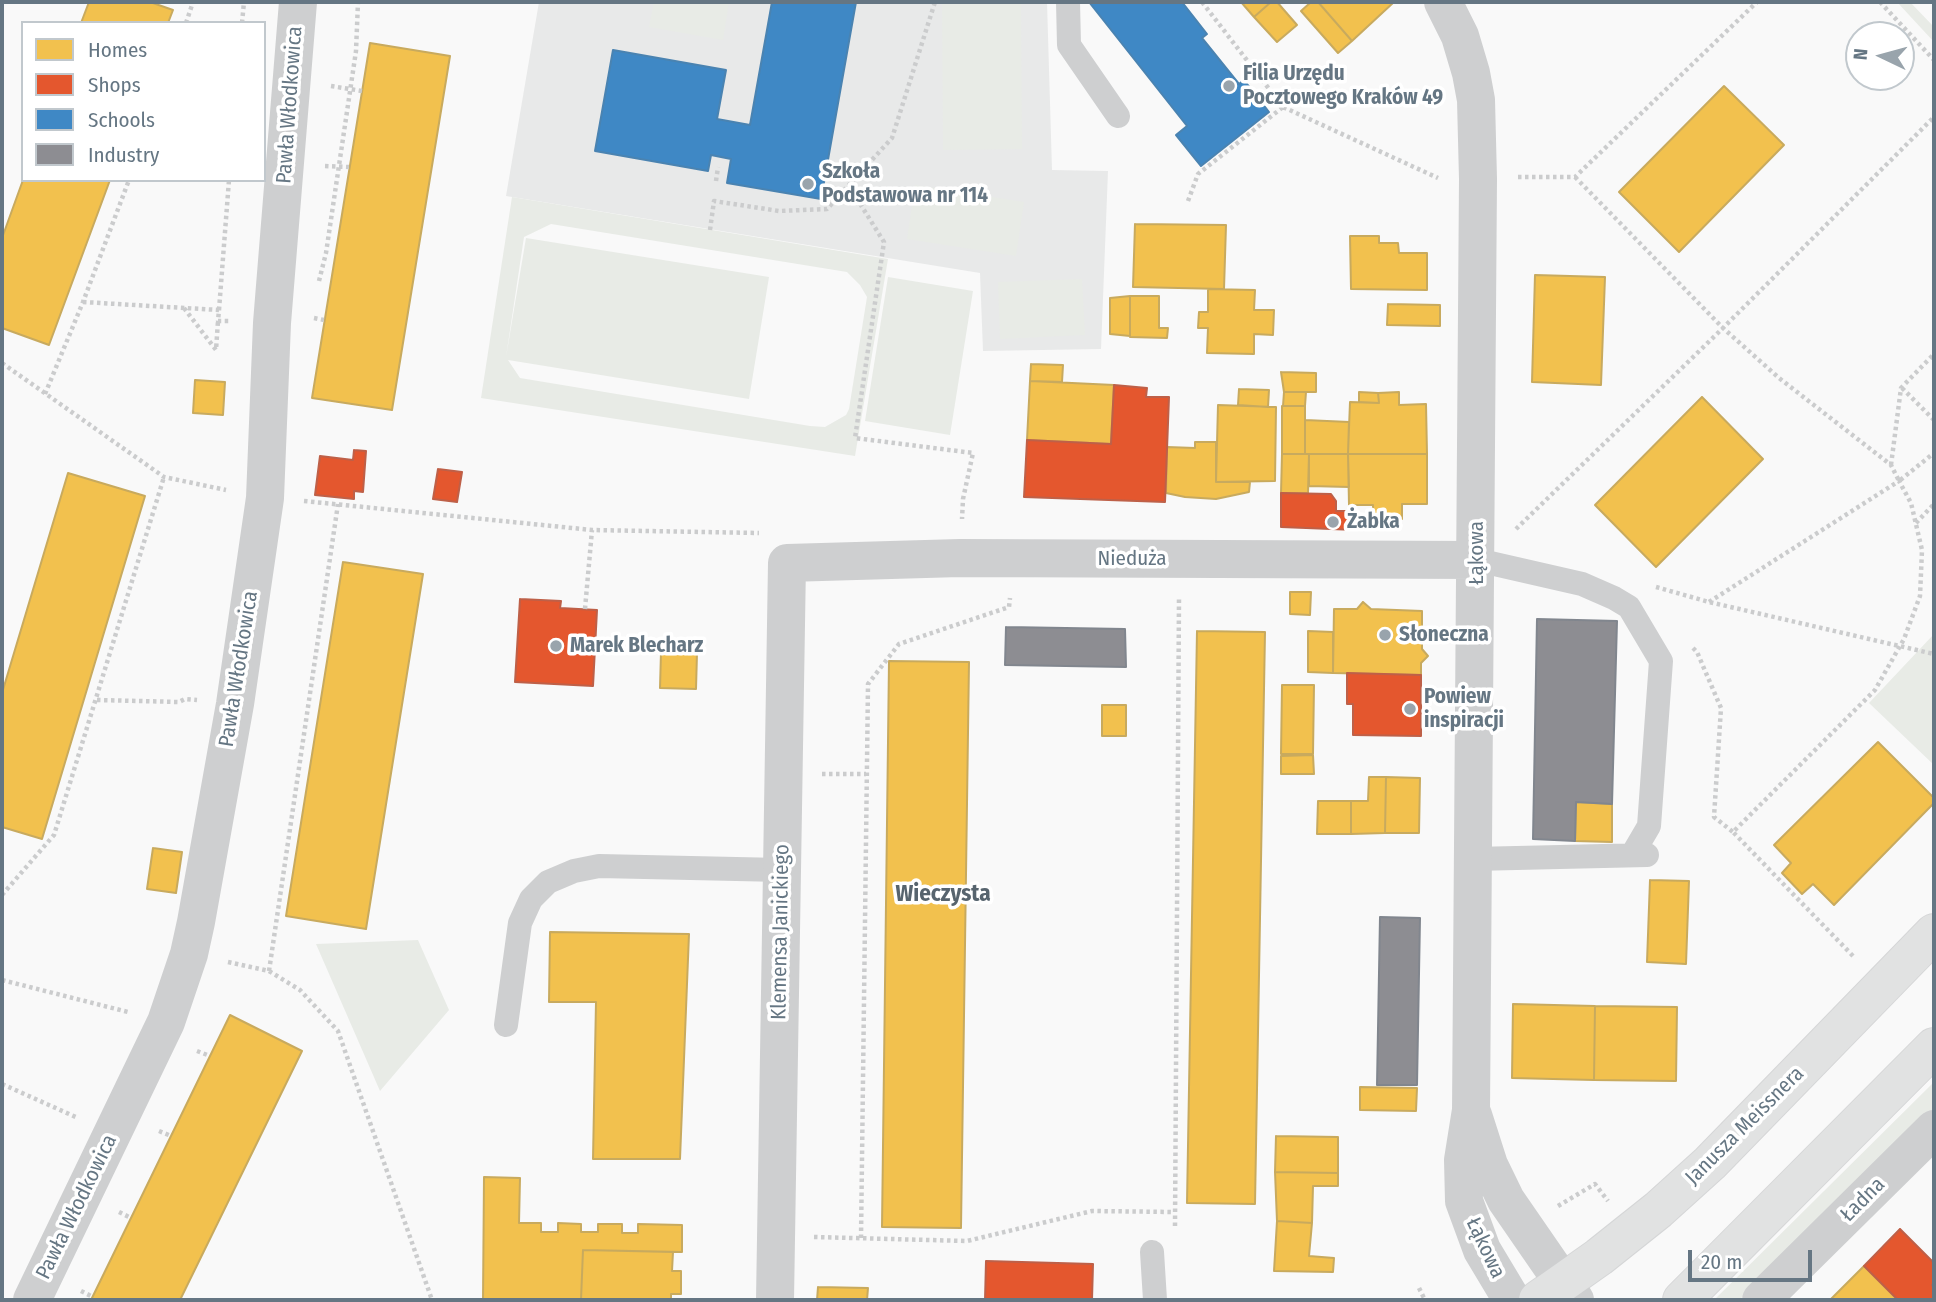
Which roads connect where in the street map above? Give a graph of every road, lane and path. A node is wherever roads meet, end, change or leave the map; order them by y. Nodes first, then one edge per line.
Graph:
1 (193, 2) edge
2 (244, 2) edge
3 (298, 2) edge
4 (358, 2) edge
5 (935, 2) edge
6 (1068, 2) edge
7 (1202, 2) edge
8 (1443, 2) edge
9 (1757, 2) edge
10 (1880, 2) edge
11 (187, 21) edge
12 (242, 21) edge
13 (1934, 60) edge
14 (350, 89) junction
15 (362, 91) dead end
16 (1283, 107) junction
17 (1118, 117) dead end
18 (1934, 117) edge
19 (339, 167) junction
20 (349, 167) dead end
21 (718, 167) dead end
22 (1575, 177) junction
23 (1478, 179) junction
24 (716, 181) dead end
25 (128, 182) edge
26 (228, 182) edge
27 (849, 186) junction
28 (1188, 201) dead end
29 (710, 230) dead end
30 (326, 253) junction
31 (335, 253) dead end
32 (316, 291) dead end
33 (83, 302) junction
34 (184, 308) junction
35 (219, 310) junction
36 (310, 317) dead end
37 (324, 320) dead end
38 (218, 321) junction
39 (272, 323) junction
40 (1723, 328) junction
41 (1934, 354) edge
42 (2, 363) edge
43 (1901, 388) junction
44 (45, 394) junction
45 (1934, 420) edge
46 (1934, 453) edge
47 (1891, 466) junction
48 (164, 477) junction
49 (1899, 481) junction
50 (265, 498) junction
51 (338, 504) junction
52 (1934, 504) edge
53 (1916, 524) junction
54 (592, 530) junction
55 (1511, 534) dead end
56 (960, 558) junction
57 (1012, 559) junction
58 (1179, 559) junction
59 (1477, 560) junction
60 (787, 563) junction
61 (1647, 585) dead end
62 (1709, 602) junction
63 (585, 608) dead end
64 (1688, 642) dead end
65 (1934, 654) edge
66 (97, 700) junction
67 (235, 704) junction
68 (1733, 832) junction
69 (1473, 859) junction
70 (782, 870) junction
71 (2, 895) edge
72 (1934, 933) edge
73 (189, 954) junction
74 (1853, 956) dead end
75 (269, 971) junction
76 (2, 980) edge
77 (166, 1022) junction
78 (506, 1025) dead end
79 (1934, 1047) edge
80 (2, 1084) edge
81 (1471, 1110) junction
82 (1934, 1129) edge
83 (113, 1133) junction
84 (1595, 1184) dead end
85 (1550, 1208) dead end
86 (1174, 1212) junction
87 (776, 1236) junction
88 (1176, 1237) dead end
89 (861, 1238) junction
90 (1152, 1252) dead end
91 (1419, 1288) dead end
92 (1559, 1295) edge
93 (32, 1300) edge
94 (432, 1300) edge
95 (775, 1300) edge
96 (1155, 1300) edge
97 (1424, 1300) edge
98 (1512, 1300) edge
99 (1682, 1300) edge
100 (1761, 1300) edge

1 - 11 path
2 - 12 path
3 - 39 street, Pawła Włodkowica
4 - 14 path
5 - 27 path
6 - 17 lane
7 - 16 path
8 - 23 street, Łąkowa
9 - 22 path
10 - 13 path
14 - 15 path
14 - 19 path
16 - 23 path
16 - 28 path
18 - 40 path
19 - 20 path
19 - 30 path
21 - 24 path
22 - 23 path
22 - 40 path
23 - 59 street, Łąkowa
25 - 33 path
26 - 35 path
27 - 29 path
27 - 56 path
30 - 31 path
30 - 32 path
33 - 34 path
33 - 44 path
34 - 35 path
34 - 38 path
35 - 38 path
36 - 37 path
38 - 39 path
39 - 50 street, Pawła Włodkowica
40 - 47 path
40 - 55 path
41 - 43 path
42 - 44 path
43 - 45 path
43 - 47 path
44 - 48 path
46 - 49 path
47 - 49 path
48 - 50 path
48 - 66 path
49 - 53 path
49 - 62 path
50 - 51 path
50 - 67 street, Pawła Włodkowica
51 - 54 path
51 - 75 path
52 - 53 path
53 - 68 path
54 - 60 path
54 - 63 path
56 - 57 street, Nieduża
56 - 60 street, Nieduża
57 - 58 street, Nieduża
57 - 89 path
58 - 59 street, Nieduża
58 - 86 path
59 - 69 street, Łąkowa
59 - 69 lane
60 - 70 street, Klemensa Janickiego
61 - 62 path
62 - 65 path
64 - 68 path
66 - 67 path
66 - 71 path
67 - 73 street, Pawła Włodkowica
68 - 74 path
69 - 81 street, Łąkowa
70 - 78 lane
70 - 87 street, Klemensa Janickiego
72 - 92 main road, Janusza Meissnera
73 - 75 path
73 - 77 street, Pawła Włodkowica
75 - 94 path
76 - 77 path
77 - 83 street, Pawła Włodkowica
79 - 99 main road
80 - 83 path
81 - 92 street, Łąkowa
81 - 98 street, Łąkowa
82 - 100 street, Ładna
83 - 93 street, Pawła Włodkowica
84 - 85 path
86 - 88 path
86 - 89 path
87 - 89 path
87 - 95 street, Klemensa Janickiego
90 - 96 lane
91 - 97 path

